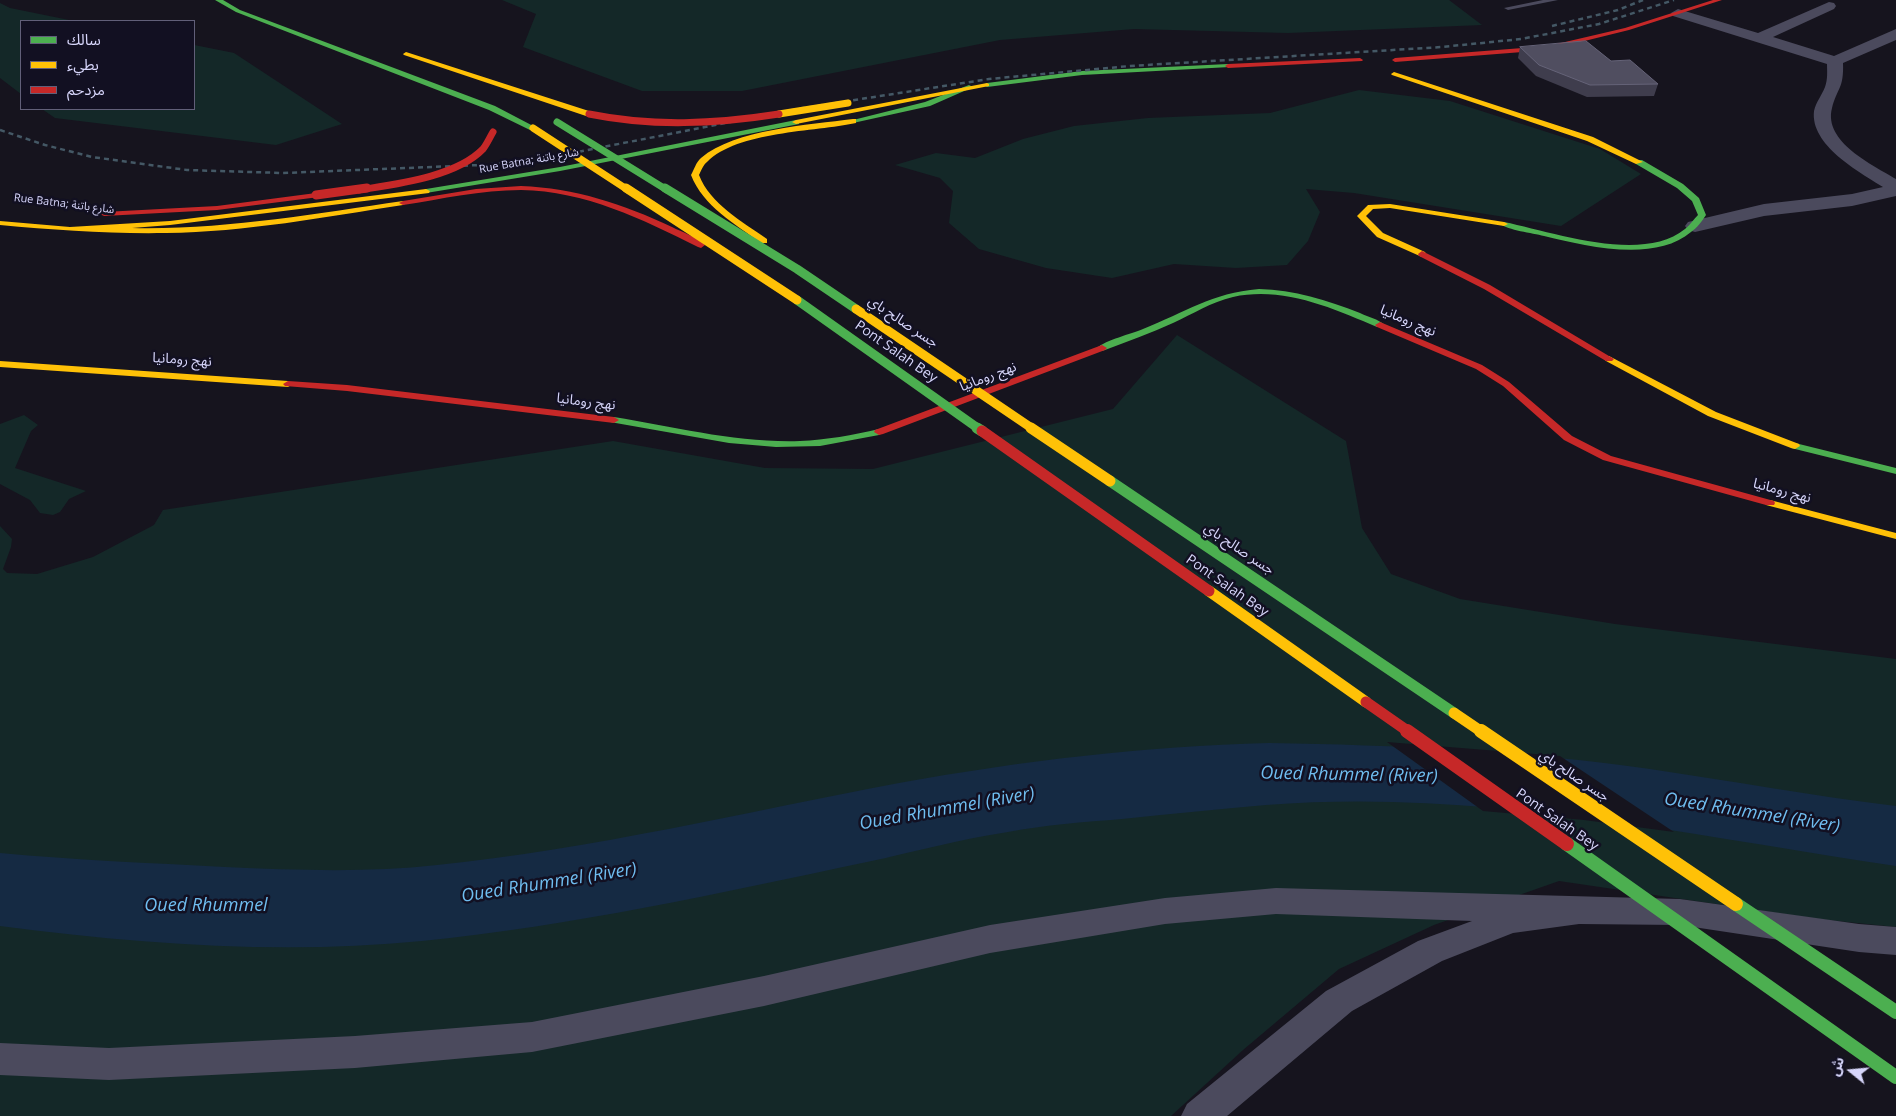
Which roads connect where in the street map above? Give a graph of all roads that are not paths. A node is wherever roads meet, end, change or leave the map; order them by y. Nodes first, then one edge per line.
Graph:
1 (218, 0) edge
2 (1555, 0) edge
3 (1719, 0) edge
4 (1829, 6) dead end
5 (1508, 8) dead end
6 (1678, 13) junction
7 (1896, 34) edge
8 (1759, 38) junction
9 (1383, 57) dead end
10 (1395, 60) junction
11 (1835, 61) junction
12 (1364, 62) dead end
13 (382, 64) junction
14 (1262, 64) junction
15 (1350, 72) dead end
16 (1382, 74) dead end
17 (1394, 74) junction
18 (969, 86) junction
19 (934, 94) junction
20 (504, 98) dead end
21 (553, 120) dead end
22 (1896, 188) edge
23 (0, 223) edge
24 (126, 225) junction
25 (1695, 226) junction
26 (70, 229) junction
27 (797, 269) junction
28 (764, 277) junction
29 (0, 364) edge
30 (1896, 472) edge
31 (1896, 536) edge
32 (1578, 911) junction
33 (1896, 941) edge
34 (1896, 1012) edge
35 (0, 1059) edge
36 (1896, 1078) edge
37 (1200, 1116) edge

1 - 13 main road
2 - 5 lane
3 - 6 main road
4 - 8 street
6 - 8 street
6 - 10 main road
7 - 11 street
8 - 11 street
9 - 10 main road
10 - 17 main road
11 - 22 street
12 - 14 main road
13 - 24 main road, Rue Batna; شارع باتنة, bridge
13 - 28 main road, Pont Salah Bey, bridge
14 - 15 main road
14 - 18 main road
16 - 17 main road
17 - 25 main road
18 - 19 main road
18 - 27 main road, bridge
19 - 20 main road, bridge
19 - 24 main road, Rue Batna; شارع باتنة
21 - 27 main road, جسر صالح باي, bridge
22 - 25 street
23 - 26 main road, Rue Batna; شارع باتنة
24 - 26 main road, Rue Batna; شارع باتنة
25 - 30 main road
26 - 28 main road, bridge
27 - 34 main road, جسر صالح باي, bridge
28 - 36 main road, Pont Salah Bey, bridge
29 - 31 main road, نهج رومانيا
32 - 33 street
32 - 35 street
32 - 37 street

